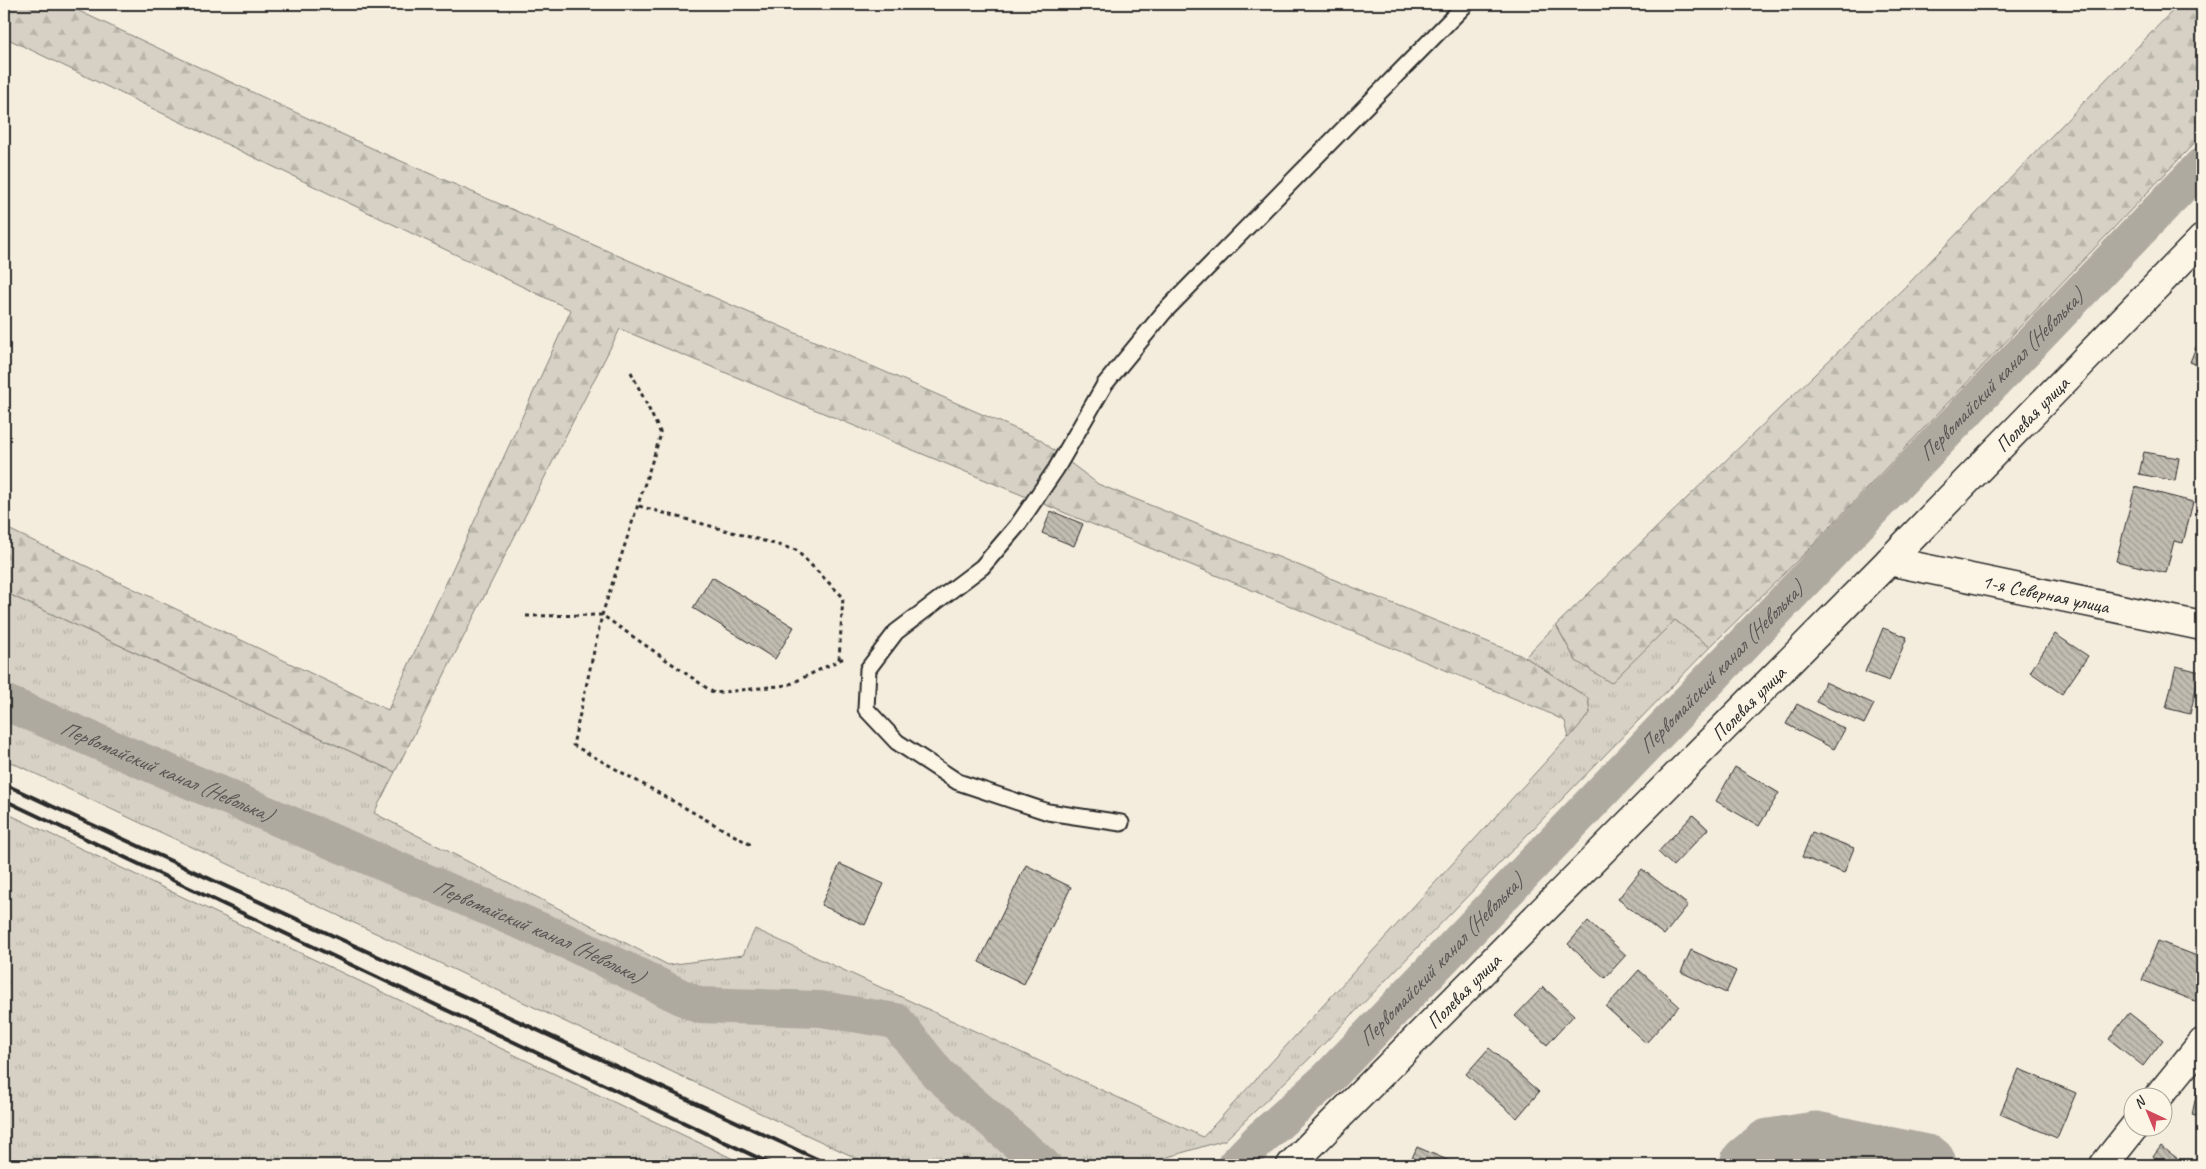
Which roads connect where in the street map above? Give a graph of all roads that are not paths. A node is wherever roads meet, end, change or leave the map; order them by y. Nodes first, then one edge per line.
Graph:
1 (1466, 4) edge
2 (2202, 239) edge
3 (1889, 561) junction
4 (2202, 626) edge
5 (1121, 823) dead end
6 (2202, 1043) edge
7 (2168, 1086) edge
8 (2127, 1136) edge
9 (1291, 1165) edge
10 (2104, 1165) edge

1 - 5 lane
2 - 3 street, Полевая улица
3 - 4 street, 1-я Северная улица
3 - 9 street, Полевая улица
6 - 7 street
8 - 10 street

